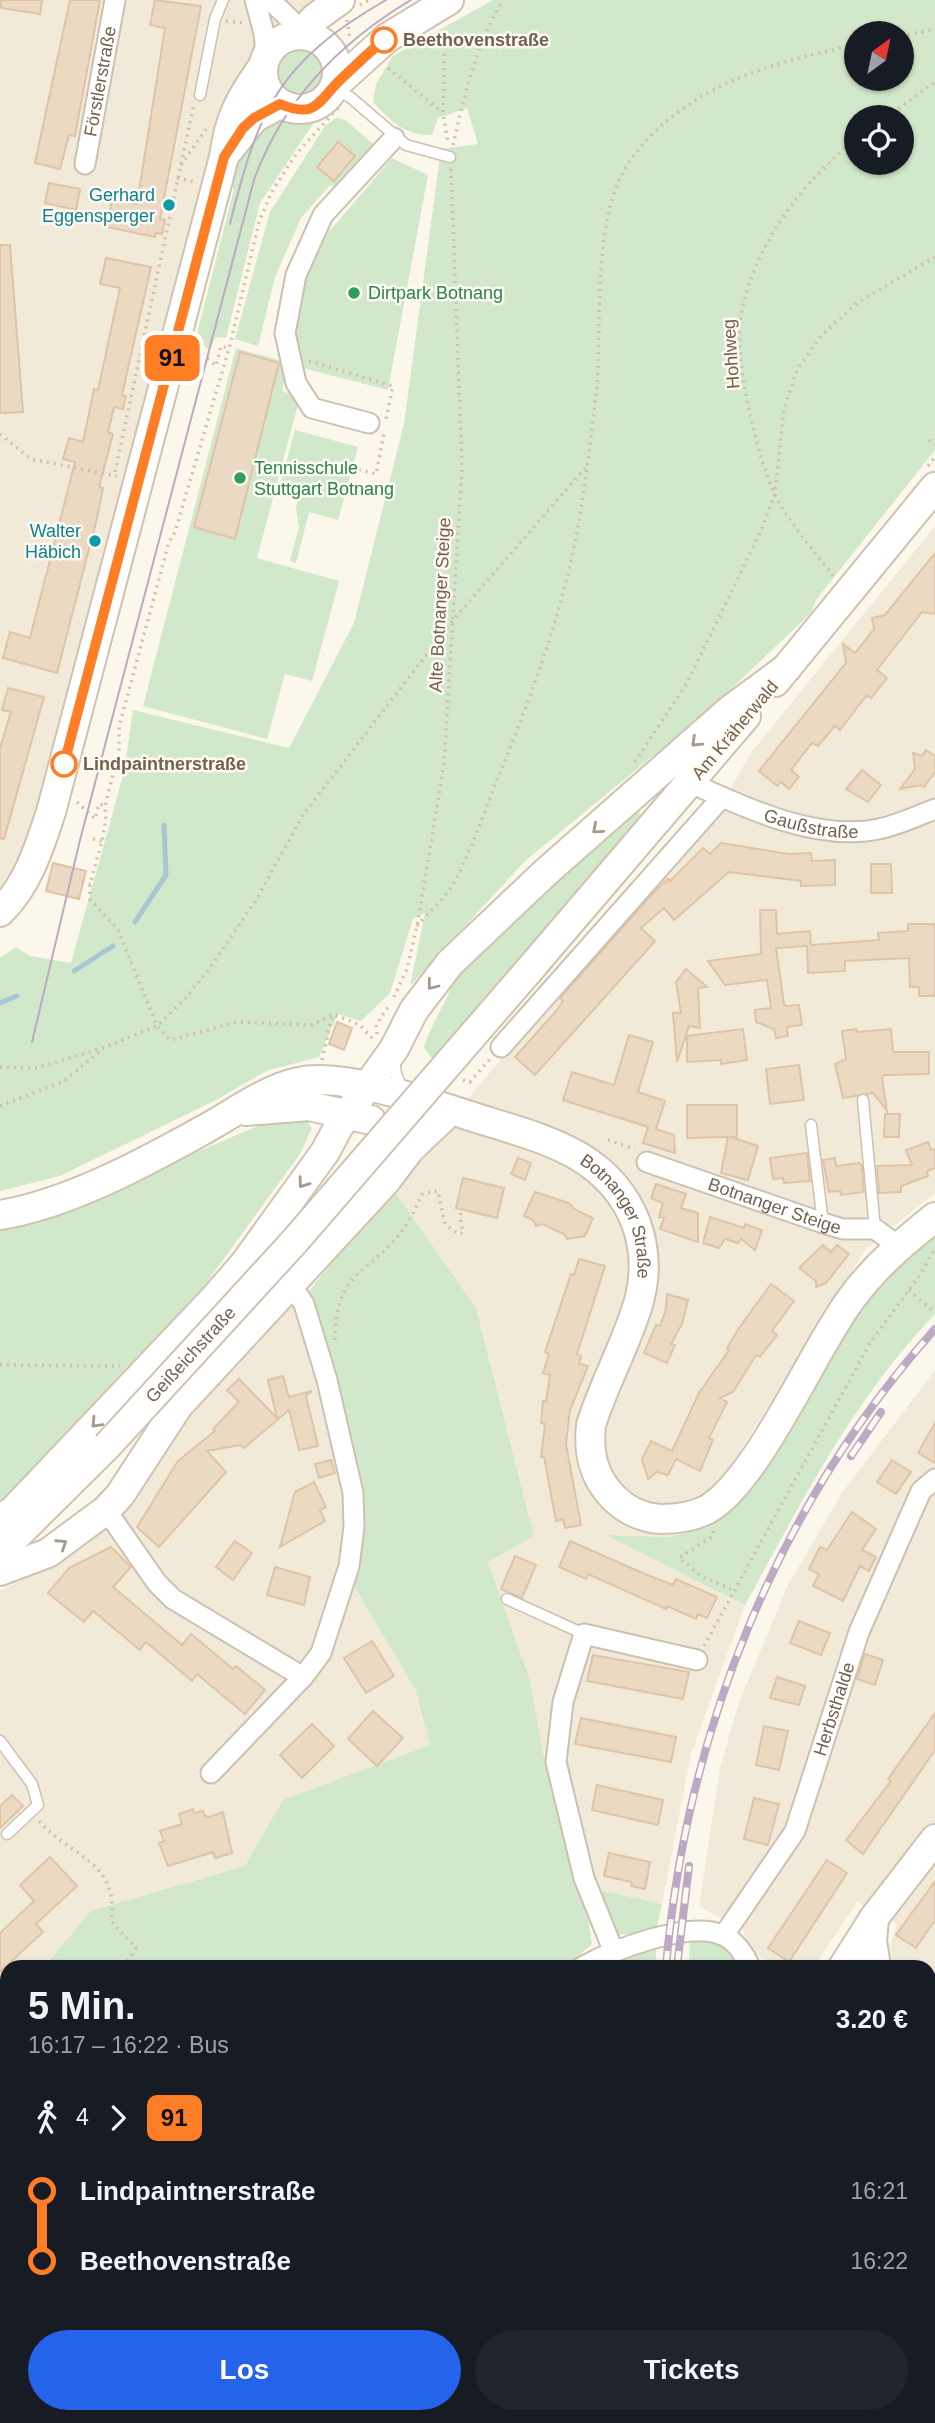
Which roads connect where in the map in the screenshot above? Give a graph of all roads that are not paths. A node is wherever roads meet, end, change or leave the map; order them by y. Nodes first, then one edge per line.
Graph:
1 (116, 0) edge
2 (223, 0) edge
3 (255, 0) edge
4 (270, 0) edge
5 (340, 0) edge
6 (449, 0) edge
7 (299, 27) junction
8 (264, 61) junction
9 (339, 90) junction
10 (200, 94) road end
11 (280, 104) junction
12 (394, 138) junction
13 (224, 157) junction
14 (450, 157) road end
15 (85, 164) dead end
16 (369, 423) dead end
17 (935, 487) edge
18 (787, 668) junction
19 (640, 778) junction
20 (691, 783) junction
21 (722, 797) junction
22 (935, 808) edge
23 (0, 912) edge
24 (530, 969) joint
25 (501, 1047) dead end
26 (386, 1092) junction
27 (863, 1100) dead end
28 (451, 1110) junction
29 (237, 1111) junction
30 (360, 1117) junction
31 (811, 1125) dead end
32 (410, 1149) junction
33 (647, 1163) dead end
34 (365, 1202) junction
35 (0, 1215) edge
36 (935, 1217) edge
37 (823, 1223) junction
38 (875, 1229) junction
39 (898, 1246) junction
40 (291, 1285) junction
41 (133, 1474) junction
42 (935, 1479) edge
43 (70, 1483) junction
44 (106, 1510) junction
45 (2, 1516) edge
46 (0, 1552) edge
47 (0, 1571) edge
48 (507, 1599) dead end
49 (584, 1634) junction
50 (697, 1660) road end
51 (303, 1677) junction
52 (1, 1744) edge
53 (211, 1773) dead end
54 (7, 1834) dead end
55 (935, 1839) edge
56 (874, 1918) junction
57 (724, 1935) junction
58 (612, 1950) junction
59 (594, 1960) edge
60 (747, 1960) edge
61 (847, 1960) edge
62 (875, 1960) edge

1 - 15 street, Förstlerstraße
2 - 10 lane
3 - 8 street
4 - 7 street
5 - 7 main road
6 - 9 main road
7 - 8 main road
7 - 9 main road
8 - 11 main road
8 - 13 main road
9 - 11 main road
9 - 12 lane
11 - 13 main road
12 - 14 lane
12 - 16 street
13 - 23 main road
17 - 18 main road, Am Kräherwald
18 -> 19 main road
18 - 20 main road, Am Kräherwald
19 - 20 main road
19 -> 26 main road, Geißeichstraße
20 - 21 street, Gaußstraße
20 - 24 main road, Am Kräherwald
21 - 22 street, Gaußstraße
21 - 25 street, Am Kräherwald
24 - 43 main road, Geißeichstraße, bridge
26 - 28 main road, Botnanger Straße
26 - 29 main road, Botnanger Straße
26 - 30 main road, Geißeichstraße
26 - 32 main road
27 - 38 lane
28 - 32 main road, Geißeichstraße
28 - 39 main road, Botnanger Straße
29 - 30 main road
29 - 35 main road, Botnanger Straße
30 - 34 main road, Geißeichstraße
30 -> 45 main road, Geißeichstraße
31 - 37 lane
32 - 34 main road, Geißeichstraße
33 - 37 street, Botnanger Steige
34 - 40 main road, Geißeichstraße
36 - 39 main road, Botnanger Straße
37 - 38 street, Botnanger Steige
38 - 39 street
40 - 41 main road, Geißeichstraße
40 - 51 street
41 - 43 main road
41 - 44 main road, Geißeichstraße
42 - 57 street, Herbsthalde
43 - 46 main road, Geißeichstraße
47 -> 44 main road, Geißeichstraße
44 - 51 street
48 - 49 lane
49 - 50 street
49 - 58 street
51 - 53 street
52 - 54 lane
55 - 56 main road
56 - 61 main road
56 - 62 main road
57 - 58 street
57 - 60 street
58 - 59 street

